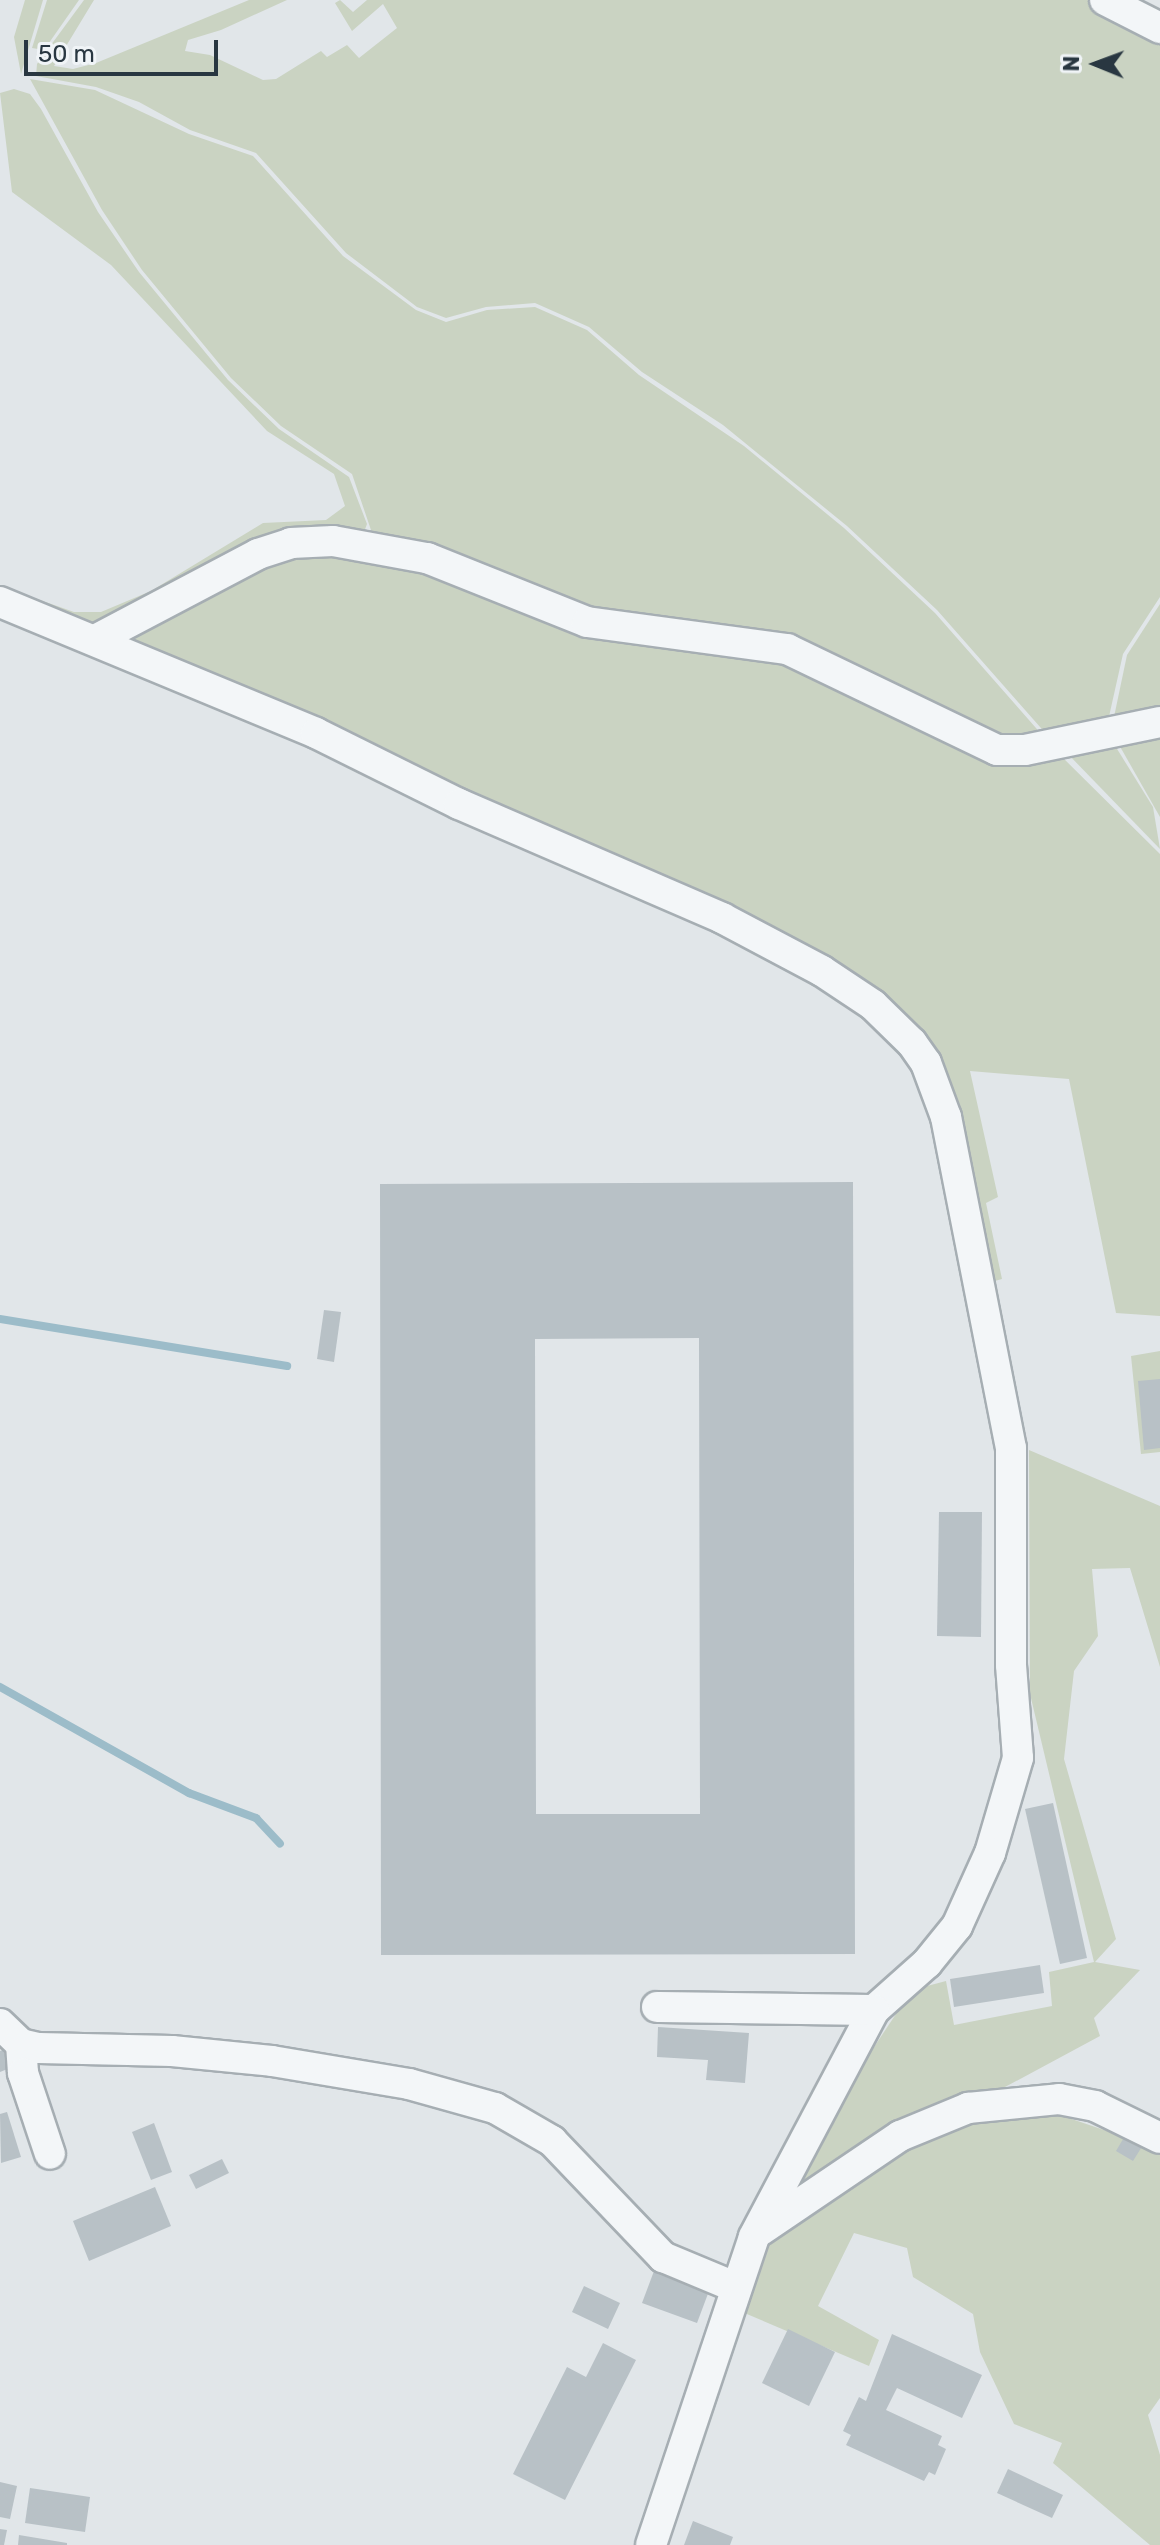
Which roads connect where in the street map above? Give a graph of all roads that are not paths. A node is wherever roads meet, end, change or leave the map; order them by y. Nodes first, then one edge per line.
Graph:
1 (1105, 0) edge
2 (1160, 28) edge
3 (0, 602) edge
4 (97, 639) junction
5 (1160, 722) edge
6 (657, 2007) dead end
7 (874, 2010) junction
8 (11, 2034) edge
9 (1160, 2138) edge
10 (50, 2154) dead end
11 (754, 2237) junction
12 (735, 2287) junction
13 (651, 2545) edge

1 - 2 street
3 - 4 street
4 - 5 street
4 - 7 street
6 - 7 street
7 - 11 street
8 - 10 street
8 - 12 street
9 - 11 street
11 - 12 street
12 - 13 street

